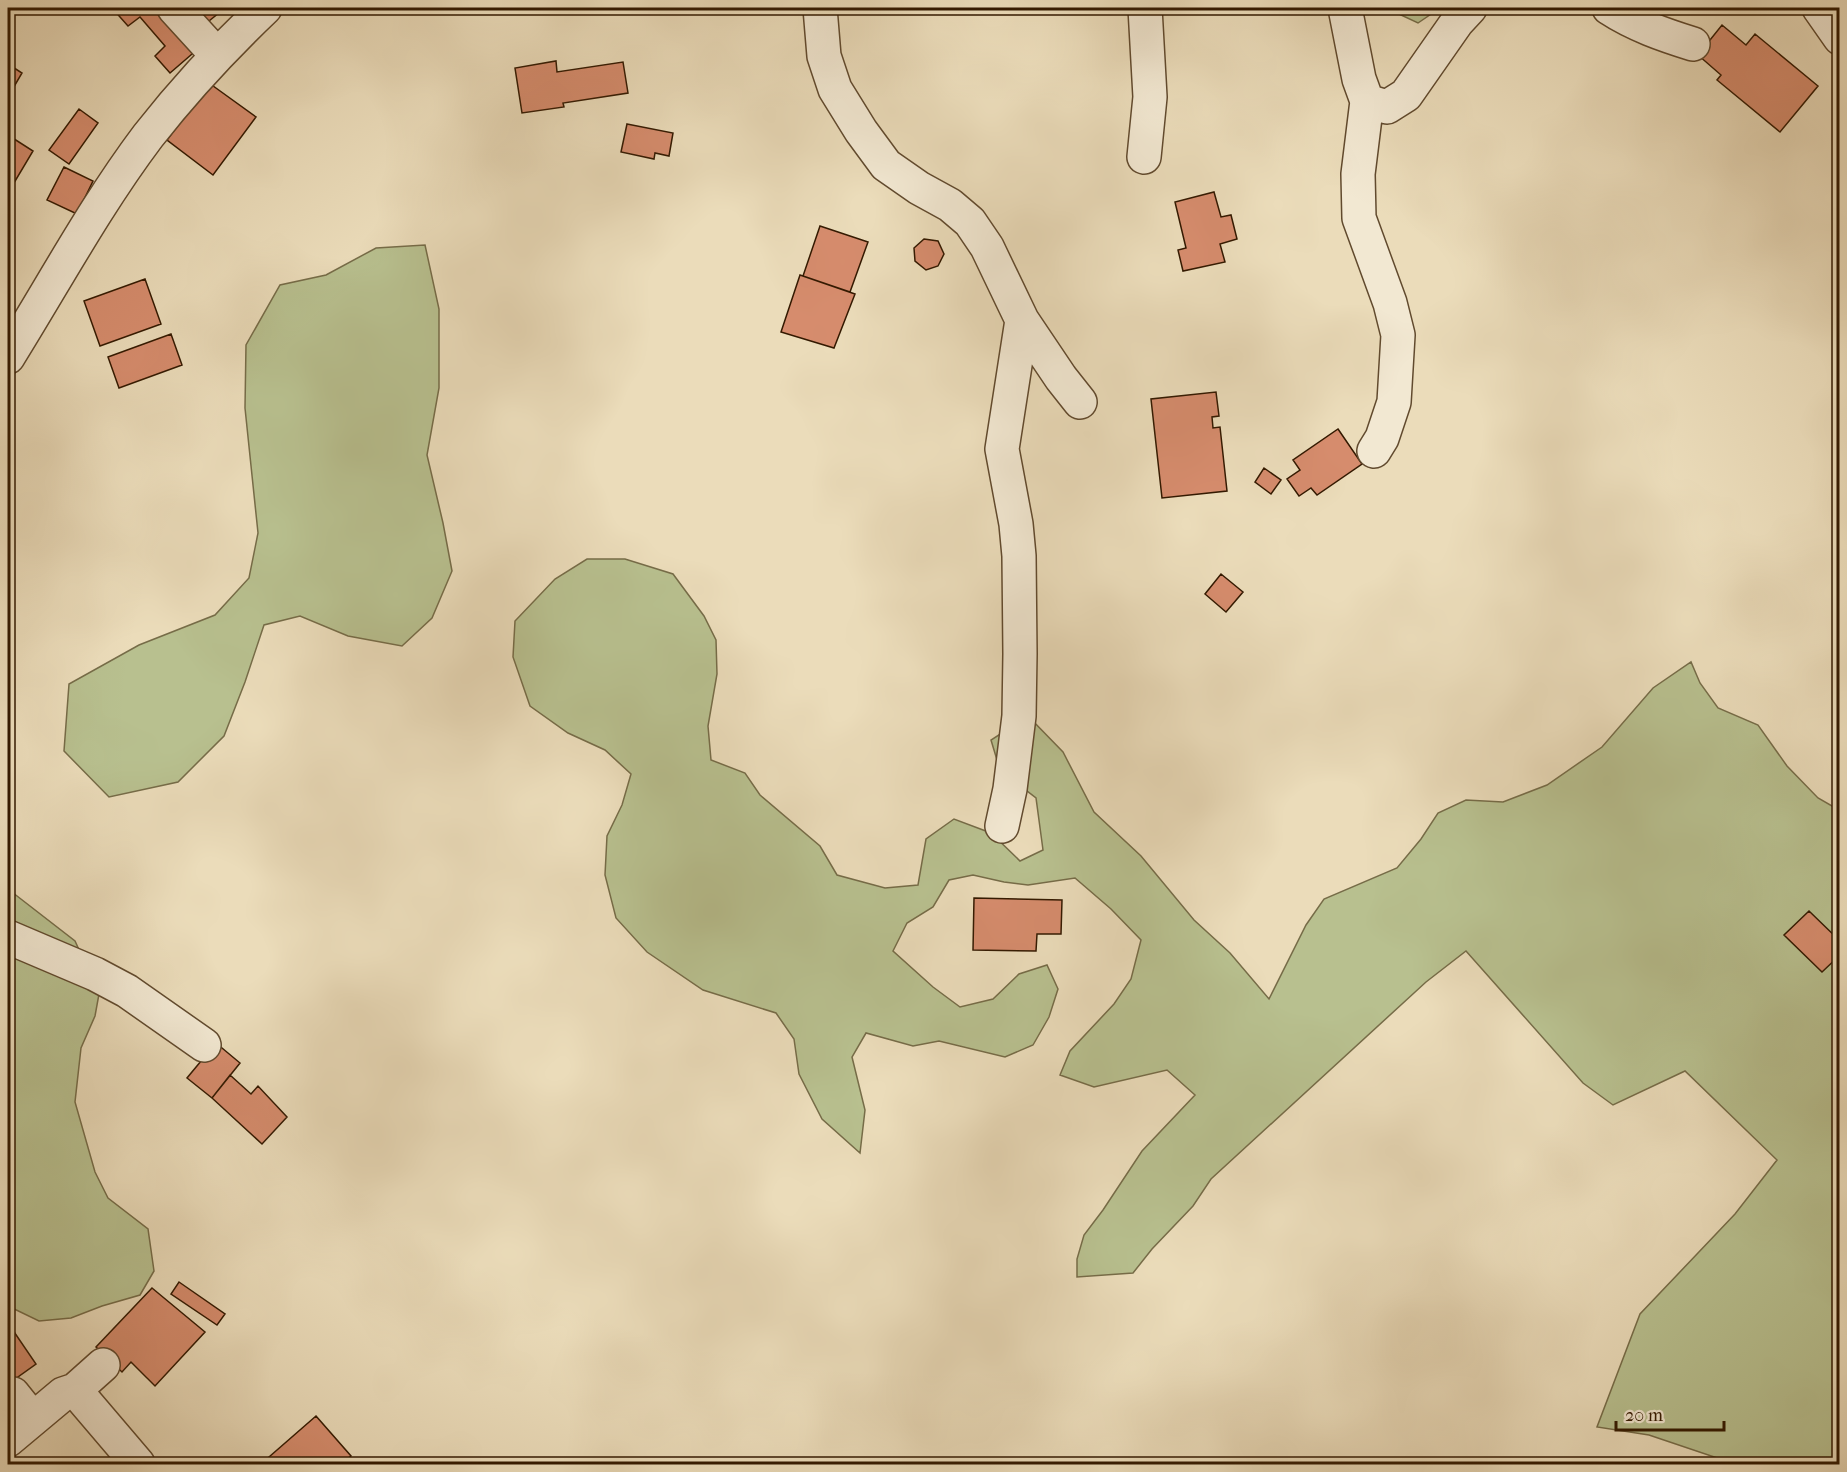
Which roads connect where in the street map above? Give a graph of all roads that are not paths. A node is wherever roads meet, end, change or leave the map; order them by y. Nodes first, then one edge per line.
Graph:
1 (174, 8) edge
2 (265, 8) edge
3 (820, 8) edge
4 (1145, 8) edge
5 (1345, 8) edge
6 (1470, 8) edge
7 (1610, 8) edge
8 (1819, 8) edge
9 (1839, 38) edge
10 (1693, 44) dead end
11 (216, 54) junction
12 (1366, 102) junction
13 (1144, 157) dead end
14 (1022, 320) junction
15 (8, 357) edge
16 (1080, 402) dead end
17 (1374, 451) dead end
18 (1002, 826) dead end
19 (8, 937) edge
20 (204, 1045) dead end
21 (103, 1365) dead end
22 (75, 1390) junction
23 (13, 1394) dead end
24 (33, 1419) junction
25 (8, 1440) edge
26 (138, 1464) edge

1 - 11 street
2 - 11 street
3 - 14 street
4 - 13 street
5 - 12 street
6 - 12 street
7 - 10 street
8 - 9 street
11 - 15 street
12 - 17 street
14 - 16 street
14 - 18 street
19 - 20 street
21 - 22 street
22 - 24 street
22 - 26 street
23 - 24 street
24 - 25 street

